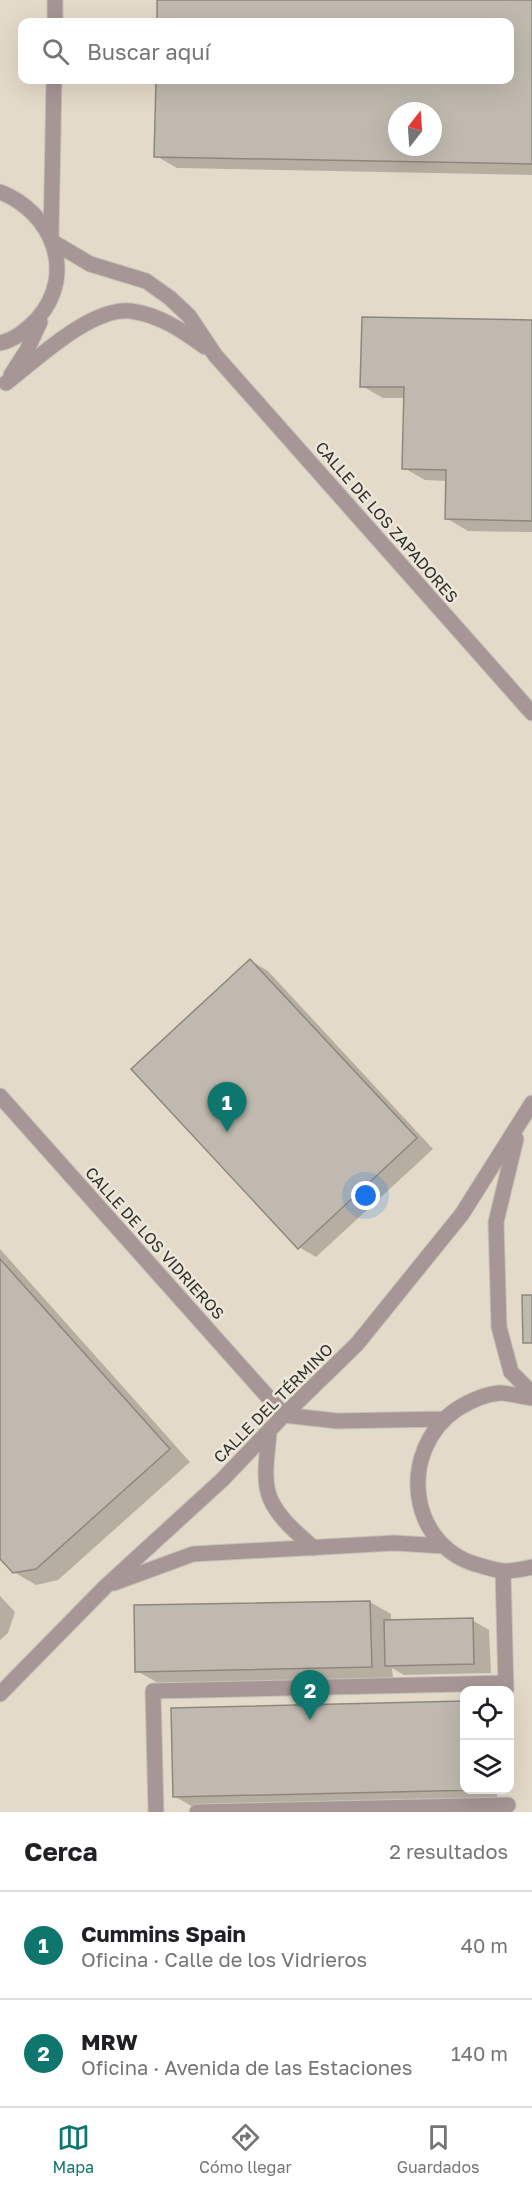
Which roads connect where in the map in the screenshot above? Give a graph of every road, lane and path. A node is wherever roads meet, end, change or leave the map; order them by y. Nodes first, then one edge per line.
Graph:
1 (55, 0) edge
2 (55, 18) edge
3 (54, 84) edge
4 (0, 192) edge
5 (52, 240) junction
6 (45, 310) junction
7 (0, 343) edge
8 (215, 355) junction
9 (3, 386) edge
10 (532, 713) edge
11 (0, 1096) edge
12 (532, 1103) edge
13 (519, 1126) junction
14 (532, 1393) edge
15 (532, 1398) edge
16 (284, 1414) junction
17 (443, 1419) junction
18 (268, 1432) junction
19 (444, 1546) junction
20 (314, 1548) junction
21 (532, 1567) edge
22 (503, 1571) junction
23 (106, 1586) junction
24 (506, 1686) edge
25 (460, 1688) edge
26 (0, 1694) edge
27 (508, 1802) edge
28 (156, 1812) edge
29 (197, 1812) edge

1 - 2 street
3 - 5 street
4 - 5 street
5 - 6 street
5 - 8 street, CALLE DE LOS ZAPADORES
6 - 7 street
6 - 9 street
8 - 9 street, CALLE DE LOS ZAPADORES
8 - 10 street, CALLE DE LOS ZAPADORES
11 - 16 street, CALLE DE LOS VIDRIEROS
12 - 13 street, CALLE DEL TÉRMINO
13 - 14 street
13 - 16 street, CALLE DEL TÉRMINO
15 - 17 street
16 - 17 street
16 - 18 street, CALLE DEL TÉRMINO
17 - 19 street
18 - 20 street
18 - 23 street, CALLE DEL TÉRMINO
19 - 20 street
19 - 22 street
20 - 23 street
21 - 22 street
22 - 24 street
23 - 26 street, CALLE DEL TÉRMINO
25 - 28 street
27 - 29 street

